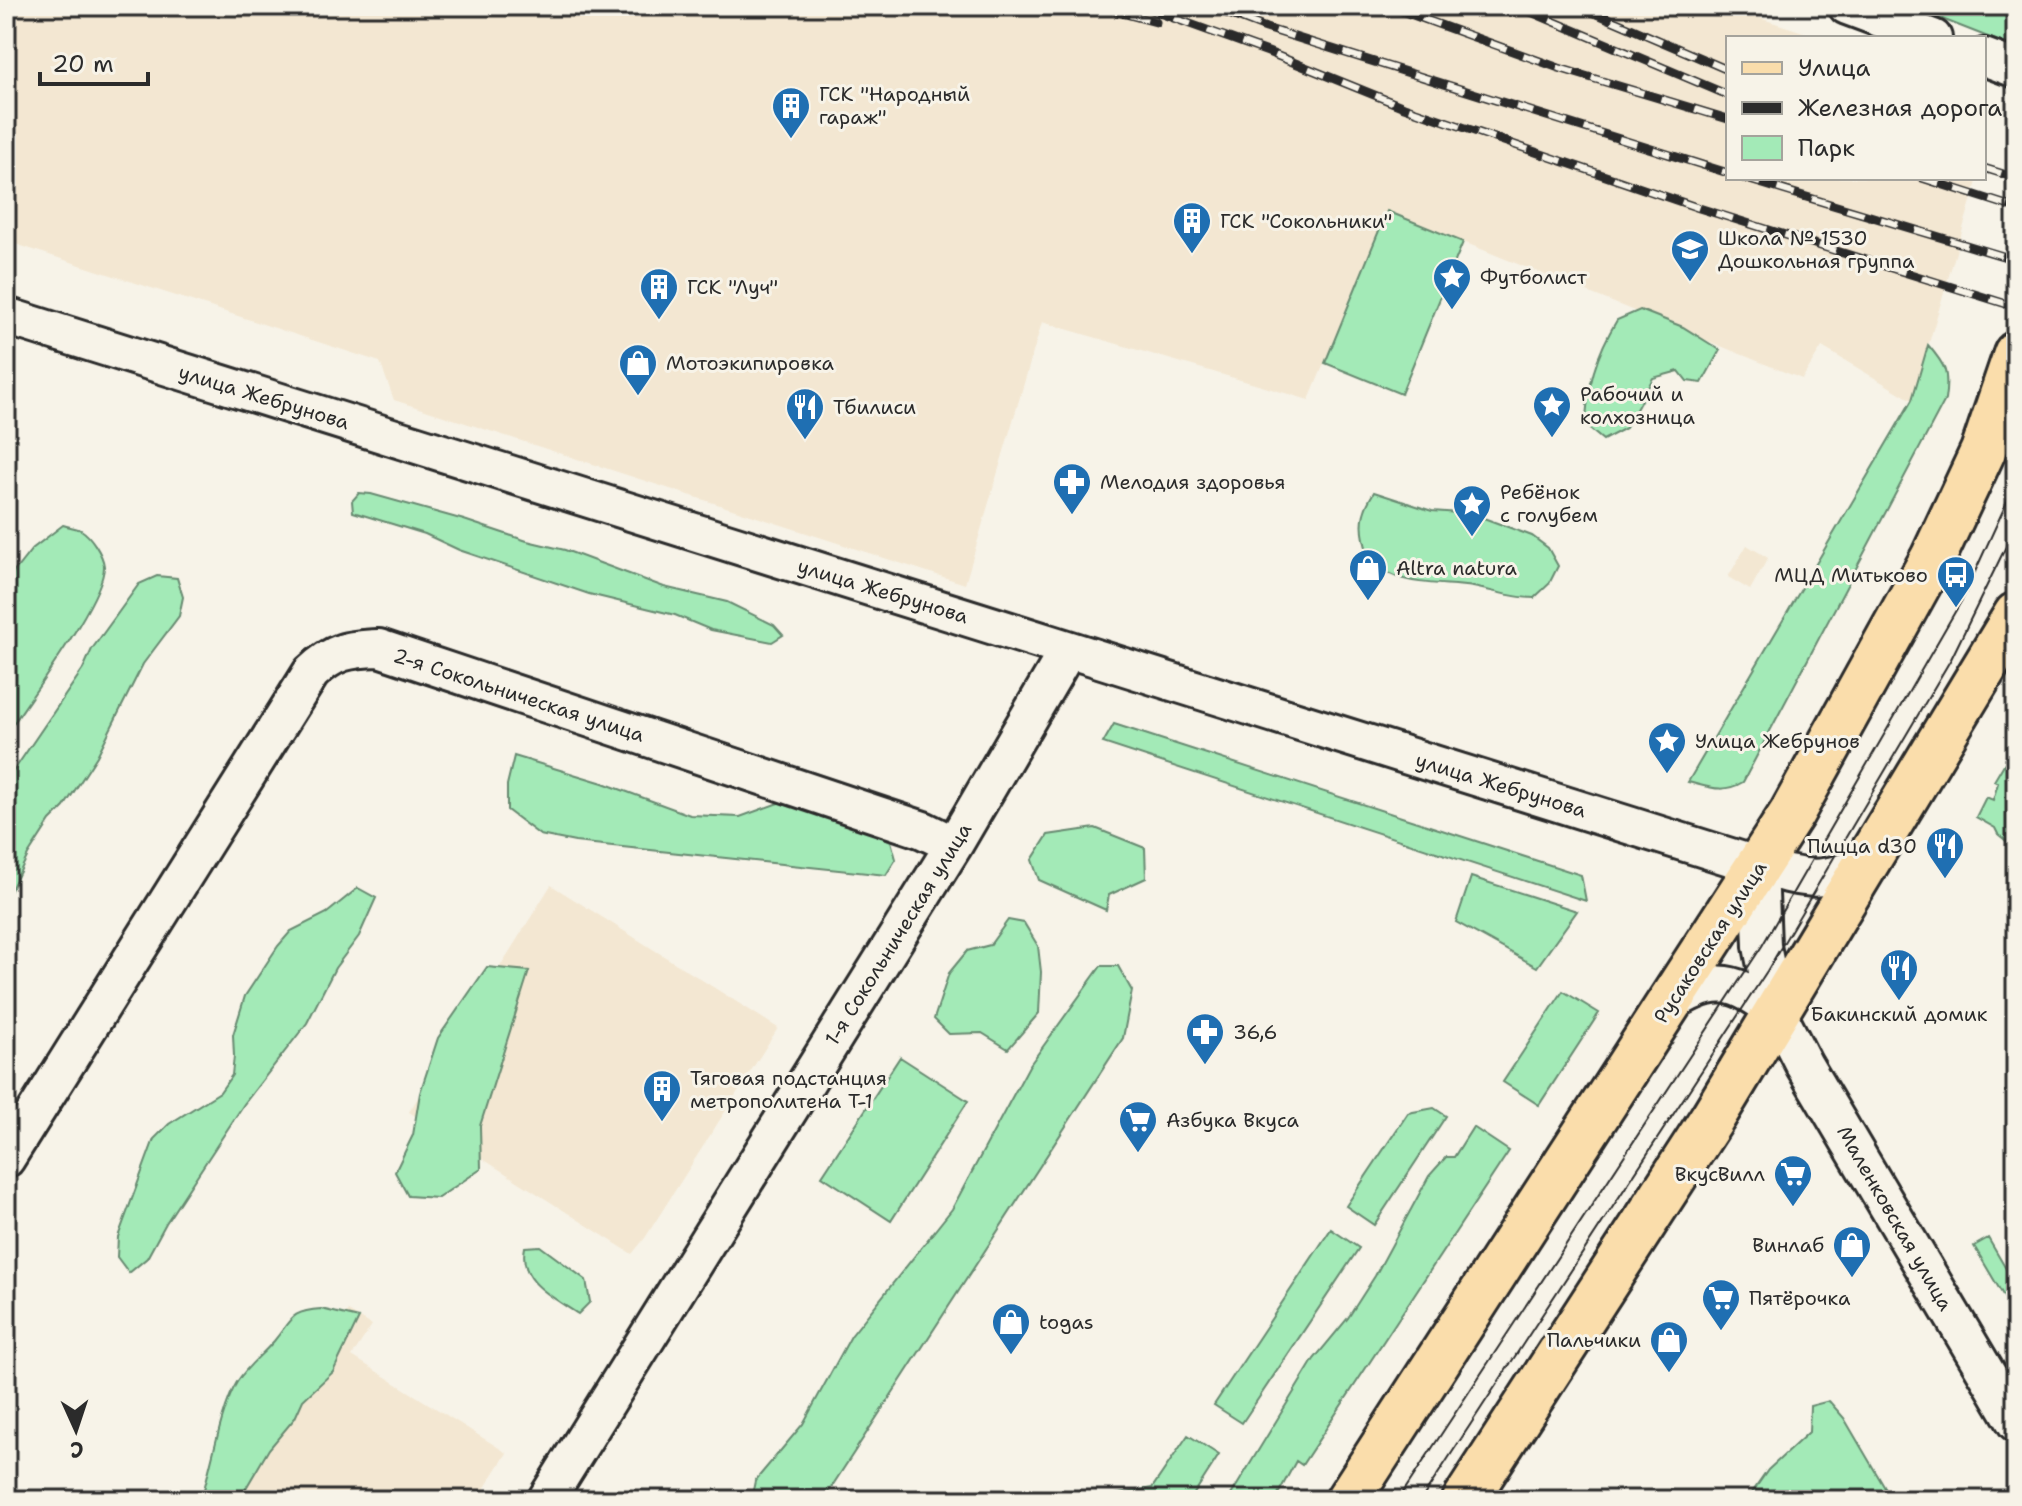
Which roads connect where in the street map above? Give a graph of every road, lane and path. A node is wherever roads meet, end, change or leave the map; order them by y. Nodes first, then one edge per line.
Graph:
1 (1847, 6) edge
2 (1928, 36) edge
3 (1986, 58) edge
4 (2016, 69) edge
5 (6, 316) edge
6 (2016, 354) edge
7 (2016, 615) edge
8 (1068, 650) junction
9 (954, 845) junction
10 (1868, 863) junction
11 (1759, 866) junction
12 (1670, 1004) junction
13 (1777, 1012) junction
14 (6, 1159) edge
15 (2016, 1423) edge
16 (546, 1500) edge
17 (1348, 1500) edge
18 (1465, 1500) edge

1 - 2 street
3 - 4 street
5 - 8 street, улица Жебрунова
6 - 11 main road, Русаковская улица
7 - 10 main road
8 - 9 street, 1-я Сокольническая улица
8 - 11 street, улица Жебрунова
9 - 14 street, 2-я Сокольническая улица
9 - 16 street, 1-я Сокольническая улица
10 - 11 street, улица Жебрунова
10 - 13 main road
11 - 12 main road, Русаковская улица
11 - 13 street
12 - 13 street
12 - 17 main road, Русаковская улица
13 - 15 street, Маленковская улица
13 - 18 main road

